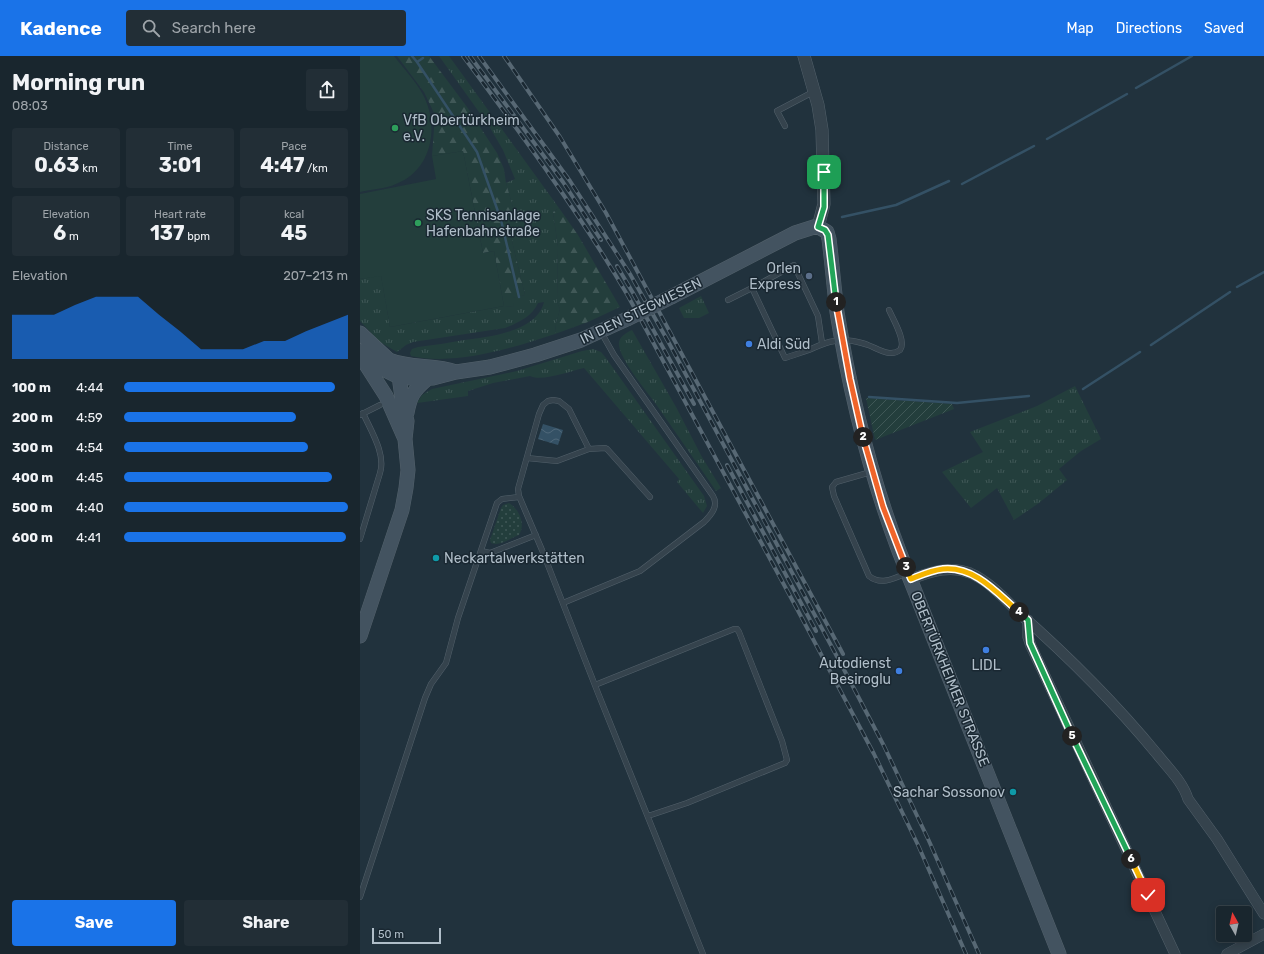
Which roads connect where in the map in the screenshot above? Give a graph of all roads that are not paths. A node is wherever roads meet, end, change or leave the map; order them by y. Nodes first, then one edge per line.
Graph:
1 (804, 56) edge
2 (814, 91) junction
3 (785, 126) dead end
4 (818, 227) junction
5 (752, 288) junction
6 (728, 300) dead end
7 (889, 310) dead end
8 (600, 331) junction
9 (360, 334) edge
10 (842, 340) junction
11 (822, 343) junction
12 (360, 352) edge
13 (394, 370) junction
14 (456, 372) junction
15 (427, 379) junction
16 (383, 400) junction
17 (362, 414) edge
18 (407, 416) junction
19 (405, 439) junction
20 (589, 449) junction
21 (527, 458) junction
22 (872, 472) junction
23 (519, 497) junction
24 (650, 497) dead end
25 (536, 534) junction
26 (360, 539) edge
27 (481, 551) junction
28 (909, 576) junction
29 (563, 603) junction
30 (1028, 620) junction
31 (360, 636) edge
32 (595, 685) junction
33 (648, 816) junction
34 (360, 897) edge
35 (1264, 914) edge
36 (1264, 934) edge
37 (703, 954) edge
38 (1060, 954) edge
39 (1175, 954) edge
40 (1227, 954) edge

1 - 2 street
2 - 3 lane
2 - 4 street
4 - 8 main road, IN DEN STEGWIESEN, bridge
4 - 10 main road, OBERTÜRKHEIMER STRASSE
5 - 6 lane
5 - 11 lane
5 - 11 lane
7 - 10 lane
8 - 14 main road, IN DEN STEGWIESEN
8 - 29 lane
9 - 13 main road
10 - 11 lane
10 - 22 main road, OBERTÜRKHEIMER STRASSE
12 - 13 main road
12 - 16 main road
13 - 14 main road, IN DEN STEGWIESEN
13 - 15 main road, IN DEN STEGWIESEN
13 - 16 main road
13 - 18 main road
14 - 15 main road, IN DEN STEGWIESEN
15 - 18 main road
16 - 17 lane
16 - 19 main road
17 - 26 lane
18 - 19 main road
19 - 31 main road
20 - 21 lane
20 - 21 lane
20 - 24 lane
21 - 23 lane
22 - 28 main road, OBERTÜRKHEIMER STRASSE
22 - 28 lane
23 - 25 lane
23 - 27 lane
25 - 27 lane
25 - 29 lane
27 - 34 lane
28 - 30 street
28 - 38 main road, OBERTÜRKHEIMER STRASSE
29 - 32 lane
30 - 35 street
30 - 39 street
32 - 33 lane
32 - 33 lane
33 - 37 lane
36 - 40 street

